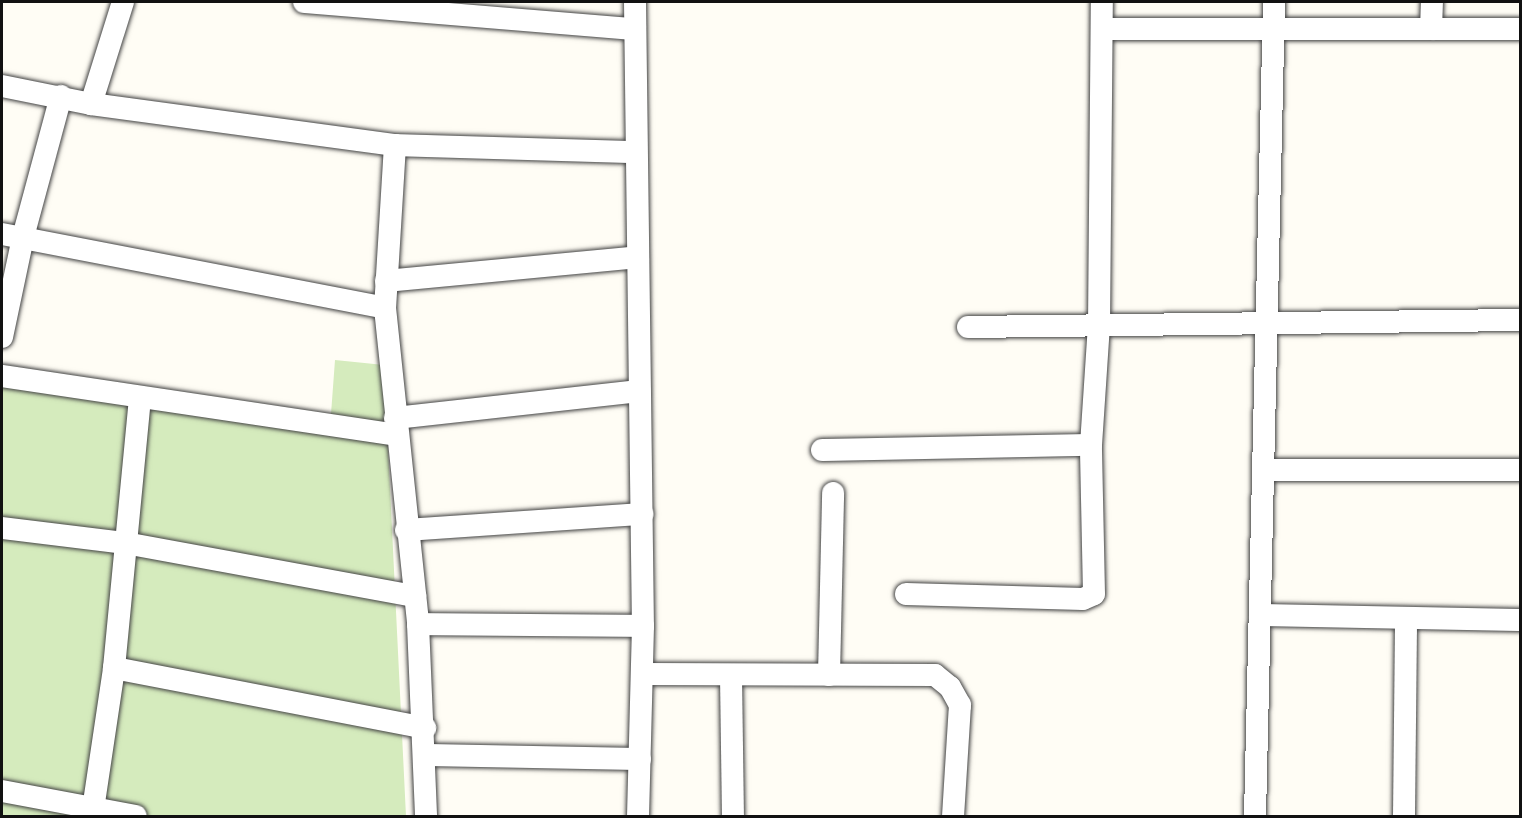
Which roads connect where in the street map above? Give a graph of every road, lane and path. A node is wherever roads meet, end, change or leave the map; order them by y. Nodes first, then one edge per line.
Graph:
1 (123, 2) edge
2 (304, 2) edge
3 (635, 2) edge
4 (1102, 2) edge
5 (1274, 2) edge
6 (1432, 2) edge
7 (449, 8) edge
8 (635, 29) junction
9 (1102, 29) junction
10 (1273, 29) junction
11 (1431, 29) junction
12 (1521, 29) edge
13 (2, 86) edge
14 (61, 96) junction
15 (91, 104) junction
16 (395, 145) junction
17 (635, 152) junction
18 (12, 235) edge
19 (638, 256) junction
20 (386, 280) junction
21 (385, 308) junction
22 (1521, 320) edge
23 (1267, 323) junction
24 (1099, 326) junction
25 (968, 327) dead end
26 (2, 337) edge
27 (2, 376) edge
28 (640, 391) junction
29 (140, 397) junction
30 (396, 426) junction
31 (1091, 445) junction
32 (822, 450) dead end
33 (1263, 470) junction
34 (1521, 470) edge
35 (833, 494) dead end
36 (642, 514) junction
37 (2, 528) edge
38 (406, 530) junction
39 (125, 543) junction
40 (906, 594) dead end
41 (415, 596) junction
42 (1260, 615) junction
43 (1406, 618) junction
44 (1521, 620) edge
45 (418, 624) junction
46 (643, 626) junction
47 (114, 668) junction
48 (642, 674) junction
49 (829, 675) junction
50 (731, 676) junction
51 (425, 728) junction
52 (426, 755) junction
53 (640, 759) junction
54 (2, 791) edge
55 (93, 812) edge
56 (136, 816) edge
57 (426, 816) edge
58 (638, 816) edge
59 (732, 816) edge
60 (953, 816) edge
61 (1255, 816) edge
62 (1404, 816) edge

1 - 15 street
2 - 7 street
3 - 8 street
4 - 9 street
5 - 10 street
6 - 11 street
7 - 8 street
8 - 17 street
9 - 10 street
9 - 24 street
10 - 11 street
10 - 23 street
11 - 12 street
13 - 14 street
14 - 15 street
14 - 18 street
15 - 16 street
16 - 17 street
16 - 20 street
17 - 19 street
18 - 21 street
18 - 26 street
19 - 20 street
19 - 28 street
20 - 21 street
21 - 30 street
22 - 23 street
23 - 24 street
23 - 33 street
24 - 25 street
24 - 31 street
27 - 29 street
28 - 30 street
28 - 36 street
29 - 30 street
29 - 39 street
30 - 38 street
31 - 32 street
31 - 40 street
33 - 34 street
33 - 42 street
35 - 49 street
36 - 38 street
36 - 46 street
37 - 39 street
38 - 41 street
39 - 41 street
39 - 47 street
41 - 45 street
42 - 43 street
42 - 61 street
43 - 44 street
43 - 62 street
45 - 46 street
45 - 51 street
46 - 48 street
47 - 51 street
47 - 55 street
48 - 50 street
48 - 53 street
49 - 50 street
49 - 60 street
50 - 59 street
51 - 52 street
52 - 53 street
52 - 57 street
53 - 58 street
54 - 55 street
55 - 56 street

